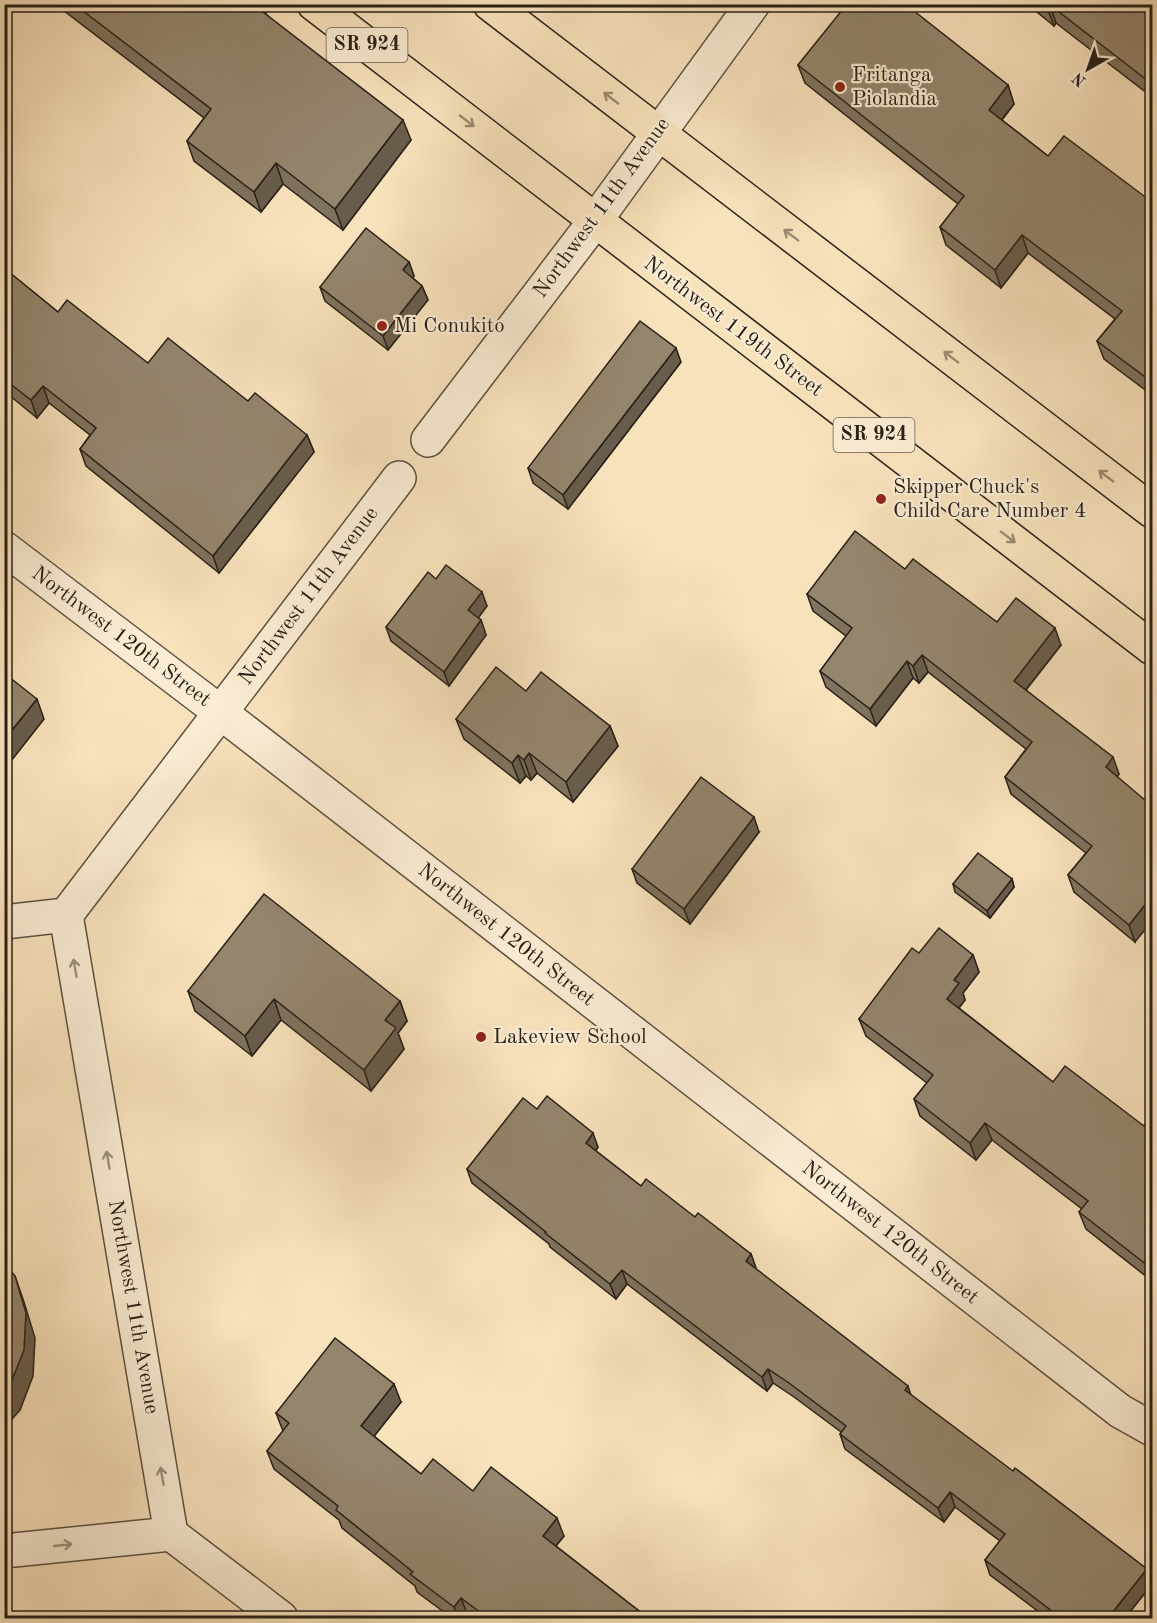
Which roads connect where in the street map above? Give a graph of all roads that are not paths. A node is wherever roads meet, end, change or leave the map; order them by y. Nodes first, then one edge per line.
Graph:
1 (314, 4) edge
2 (490, 4) edge
3 (753, 4) edge
4 (658, 134) junction
5 (595, 221) junction
6 (428, 440) dead end
7 (399, 478) dead end
8 (1152, 511) edge
9 (4, 548) edge
10 (1152, 648) edge
11 (220, 712) junction
12 (66, 915) junction
13 (4, 922) edge
14 (1120, 1411) junction
15 (1152, 1429) edge
16 (1152, 1447) edge
17 (171, 1534) junction
18 (4, 1551) edge
19 (281, 1618) edge

1 -> 5 highway, Northwest 119th Street / SR 924
4 -> 2 highway
3 - 4 street, Northwest 11th Avenue
4 - 5 street, Northwest 11th Avenue
8 -> 4 highway
5 - 6 street, Northwest 11th Avenue
5 -> 10 highway, Northwest 119th Street / SR 924
7 - 11 street, Northwest 11th Avenue
9 - 11 street, Northwest 120th Street
11 - 12 street, Northwest 11th Avenue
11 - 14 street, Northwest 120th Street
12 - 13 street
17 -> 12 street, Northwest 11th Avenue
14 - 15 street, Northwest 120th Street
14 - 16 street, Northwest 120th Street
18 -> 17 street
17 - 19 street

